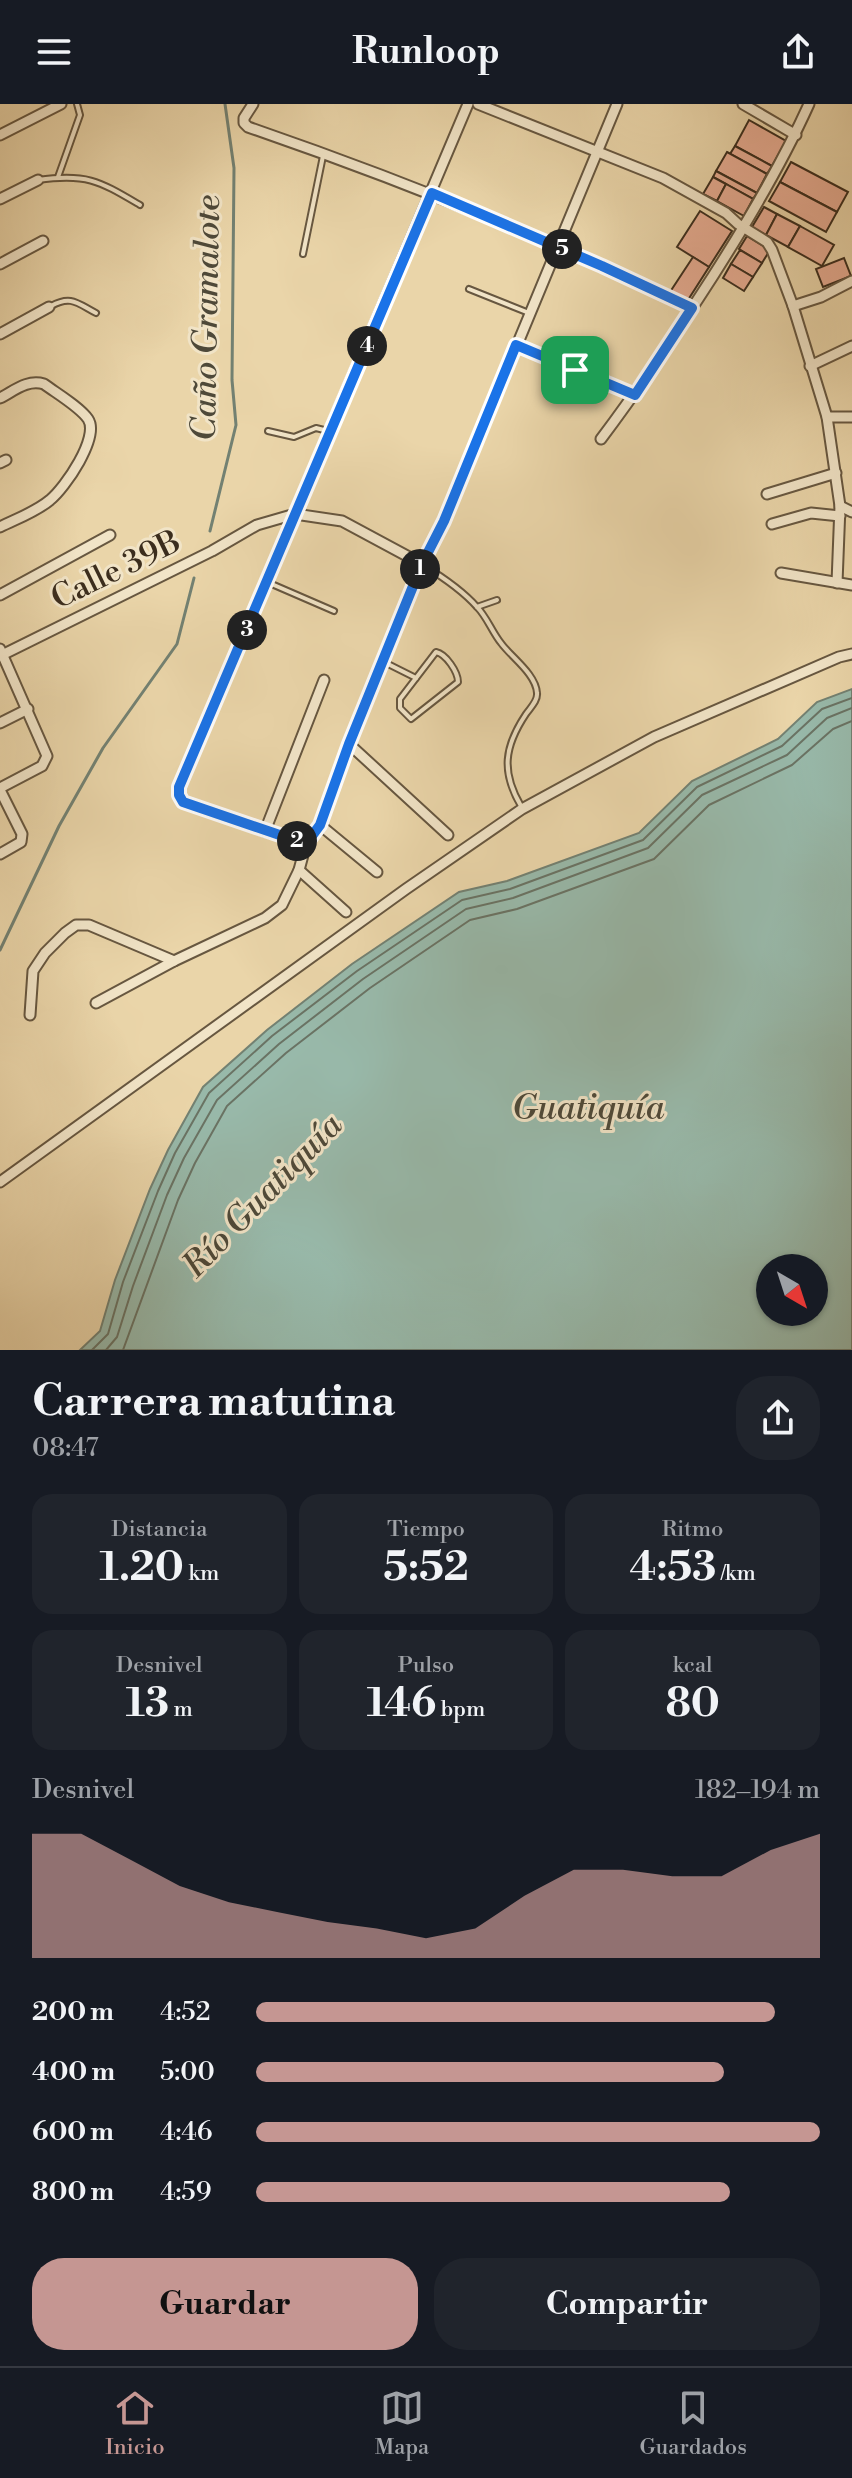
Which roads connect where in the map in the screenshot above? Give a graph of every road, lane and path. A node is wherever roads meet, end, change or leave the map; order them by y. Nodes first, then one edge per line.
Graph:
1 (61, 104) edge
2 (77, 104) edge
3 (253, 104) edge
4 (468, 104) edge
5 (478, 104) edge
6 (617, 104) edge
7 (743, 104) edge
8 (809, 104) edge
9 (0, 135) edge
10 (796, 135) junction
11 (596, 151) junction
12 (323, 153) junction
13 (58, 177) junction
14 (38, 180) joint
15 (432, 193) junction
16 (0, 199) edge
17 (140, 205) dead end
18 (744, 227) junction
19 (43, 241) dead end
20 (557, 247) junction
21 (303, 254) dead end
22 (0, 264) edge
23 (852, 281) edge
24 (469, 289) dead end
25 (793, 306) junction
26 (49, 307) joint
27 (692, 308) junction
28 (96, 313) dead end
29 (529, 313) junction
30 (0, 334) edge
31 (516, 345) junction
32 (852, 346) edge
33 (810, 366) junction
34 (635, 395) junction
35 (0, 398) edge
36 (827, 417) junction
37 (852, 417) edge
38 (268, 431) dead end
39 (331, 431) junction
40 (601, 439) dead end
41 (836, 473) junction
42 (767, 494) dead end
43 (840, 511) junction
44 (852, 512) edge
45 (295, 514) junction
46 (772, 524) dead end
47 (0, 527) edge
48 (110, 535) dead end
49 (422, 564) junction
50 (781, 573) dead end
51 (267, 582) junction
52 (837, 583) junction
53 (852, 585) edge
54 (0, 595) edge
55 (497, 600) dead end
56 (477, 607) junction
57 (334, 611) dead end
58 (1, 653) edge
59 (852, 654) edge
60 (382, 661) junction
61 (416, 678) junction
62 (324, 680) dead end
63 (28, 709) junction
64 (0, 723) edge
65 (349, 744) junction
66 (0, 789) edge
67 (522, 809) junction
68 (320, 825) junction
69 (265, 831) junction
70 (448, 835) dead end
71 (306, 844) junction
72 (0, 854) edge
73 (299, 870) junction
74 (377, 872) dead end
75 (346, 912) dead end
76 (174, 961) junction
77 (96, 1003) dead end
78 (30, 1015) dead end
79 (0, 1182) edge

1 - 9 street
2 - 13 lane
3 - 12 street
4 - 15 street
5 - 11 street
6 - 11 street
7 - 10 street
8 - 10 street
10 - 18 street
11 - 18 street
11 - 20 street
12 - 15 street
12 - 21 lane
13 - 14 lane
13 - 17 lane
14 - 16 street
15 - 20 street
15 - 39 street
18 - 25 street
18 - 27 street
19 - 22 street
20 - 27 street
20 - 29 street
23 - 25 street
24 - 29 lane
25 - 33 street
26 - 28 lane
26 - 30 street
27 - 34 street
29 - 31 street
31 - 34 street
31 - 49 street
32 - 33 street
33 - 36 street
34 - 40 street
35 - 47 street
36 - 37 street
36 - 41 street
38 - 39 lane
39 - 45 street
41 - 42 street
41 - 43 street
43 - 44 street
43 - 46 street
43 - 52 street
45 - 49 street
45 - 51 street
45 - 58 street, Calle 39B
48 - 54 street
49 - 56 lane
49 - 60 street
50 - 52 street
51 - 57 lane
51 - 69 street
52 - 53 street
55 - 56 lane
56 - 67 lane
58 - 63 street
59 - 67 street
60 - 61 lane
60 - 65 street
61 - 61 lane
62 - 69 street
63 - 64 street
63 - 66 street
65 - 68 street
65 - 70 street
66 - 72 street
67 - 79 street
68 - 71 street
68 - 74 street
69 - 71 street
71 - 73 street
73 - 75 street
73 - 76 street
76 - 77 street
76 - 78 street

